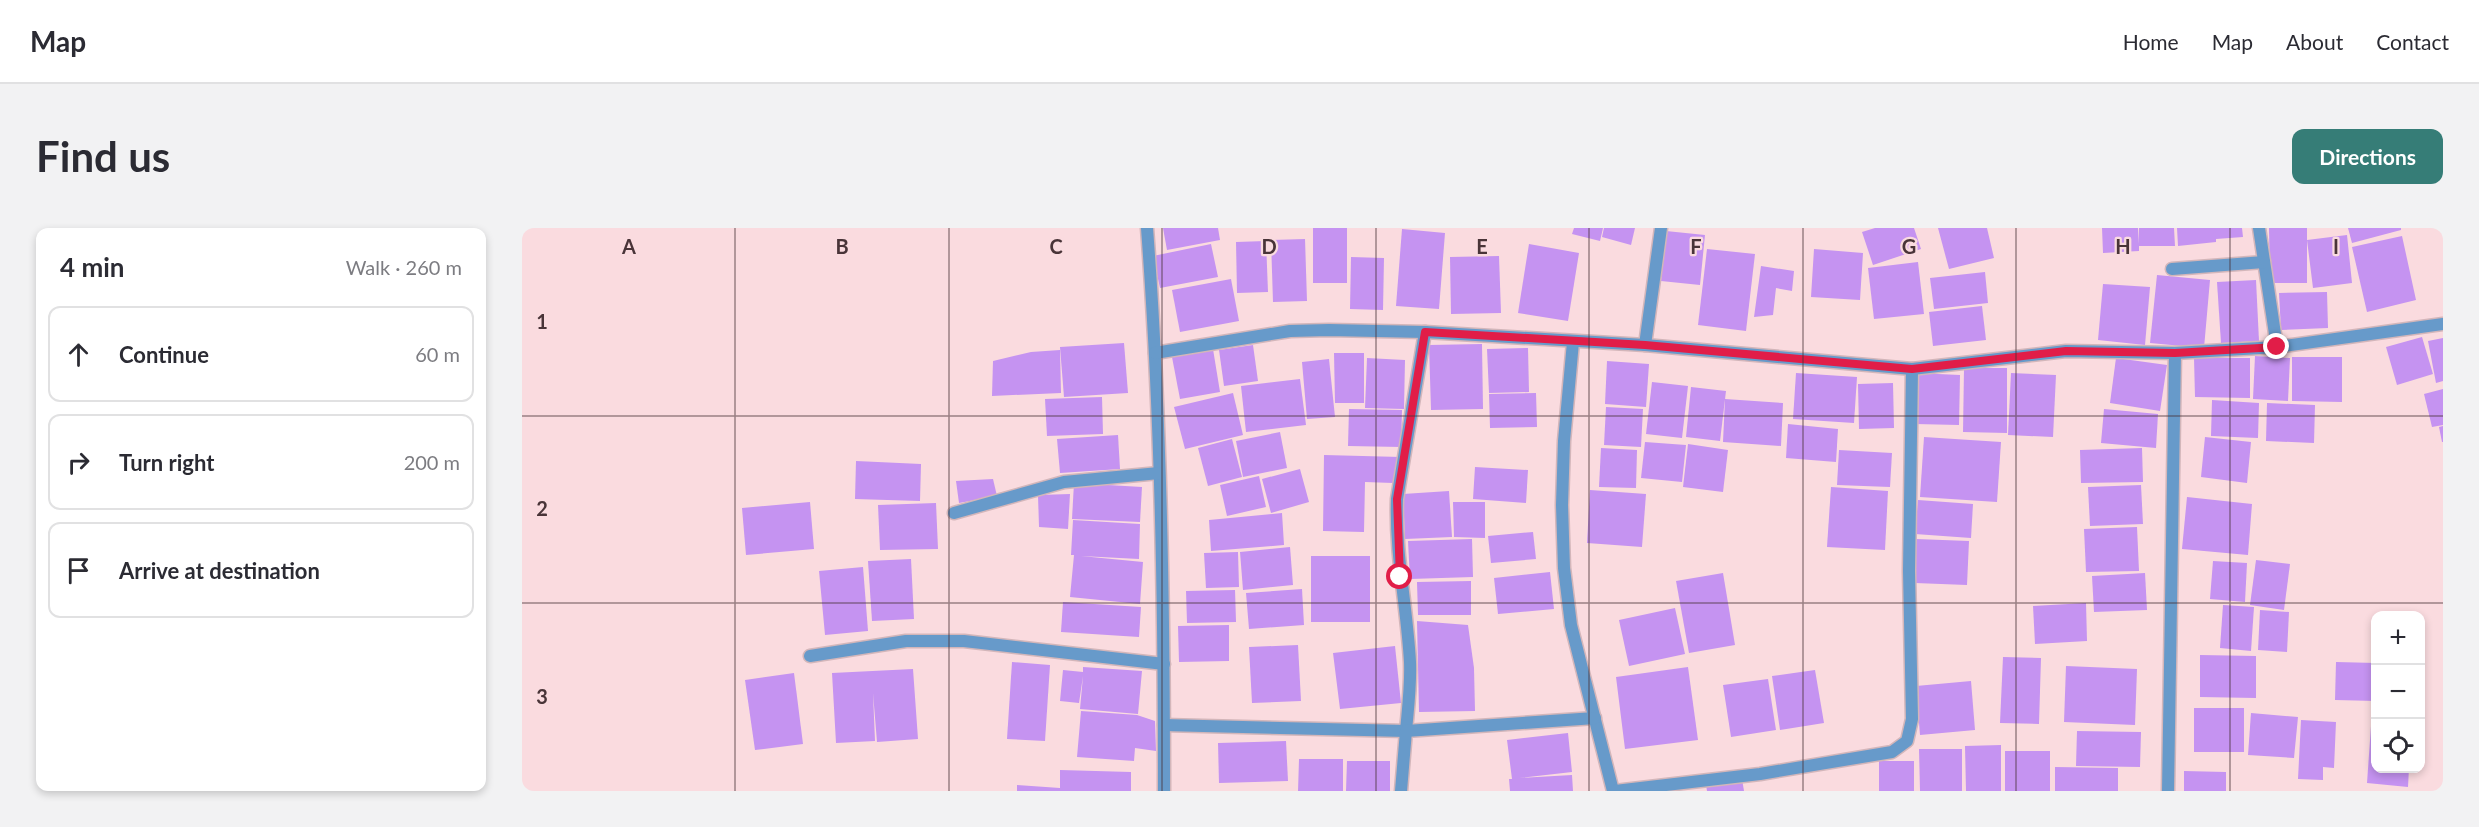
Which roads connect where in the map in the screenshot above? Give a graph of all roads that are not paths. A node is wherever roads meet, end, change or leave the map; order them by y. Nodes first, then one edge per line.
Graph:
1 (1147, 228) edge
2 (1660, 228) edge
3 (2259, 228) edge
4 (2264, 262) junction
5 (2172, 269) dead end
6 (2443, 324) edge
7 (1425, 332) junction
8 (1573, 342) junction
9 (1645, 345) junction
10 (2277, 347) junction
11 (1155, 353) junction
12 (2175, 353) junction
13 (1912, 369) junction
14 (1159, 473) junction
15 (954, 513) dead end
16 (810, 656) dead end
17 (1164, 664) junction
18 (1595, 718) junction
19 (1164, 725) junction
20 (1407, 731) junction
21 (1164, 791) edge
22 (1401, 791) edge
23 (1614, 791) edge
24 (2168, 791) edge

1 - 11 street
2 - 9 street
3 - 4 street
4 - 5 street
4 - 10 street
6 - 10 street
7 - 8 street
7 - 11 street
7 - 20 street
8 - 9 street
8 - 18 street
9 - 13 street
10 - 12 street
11 - 14 street
12 - 13 street
12 - 24 street
13 - 23 street
14 - 15 street
14 - 17 street
16 - 17 street
17 - 19 street
18 - 20 street
18 - 23 street
19 - 20 street
19 - 21 street
20 - 22 street

